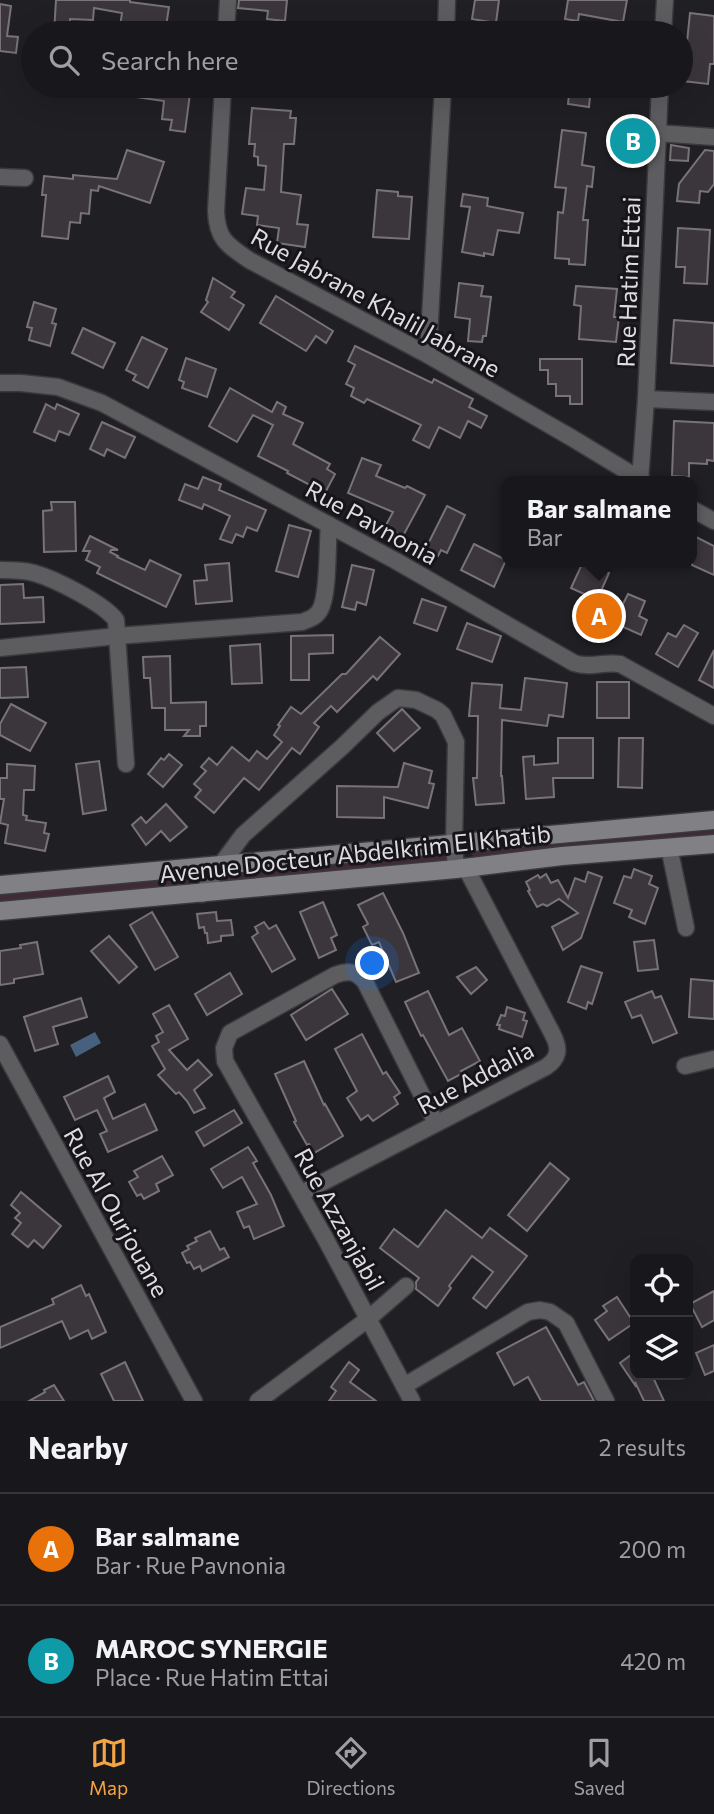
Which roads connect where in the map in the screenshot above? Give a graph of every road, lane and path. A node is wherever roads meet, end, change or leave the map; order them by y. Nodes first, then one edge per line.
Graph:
1 (228, 0) edge
2 (447, 0) edge
3 (665, 0) edge
4 (227, 21) edge
5 (446, 21) edge
6 (664, 21) edge
7 (222, 98) edge
8 (442, 98) edge
9 (659, 98) edge
10 (657, 133) junction
11 (714, 136) edge
12 (0, 177) edge
13 (25, 178) dead end
14 (428, 355) junction
15 (0, 383) edge
16 (646, 399) junction
17 (714, 402) edge
18 (634, 476) edge
19 (641, 476) edge
20 (697, 512) edge
21 (714, 522) edge
22 (329, 525) junction
23 (0, 570) edge
24 (117, 636) junction
25 (0, 648) edge
26 (714, 716) edge
27 (126, 764) dead end
28 (714, 820) edge
29 (454, 844) junction
30 (714, 844) edge
31 (669, 847) junction
32 (220, 866) junction
33 (461, 869) junction
34 (0, 885) edge
35 (202, 894) junction
36 (0, 911) edge
37 (686, 928) dead end
38 (0, 1044) edge
39 (714, 1059) edge
40 (685, 1066) dead end
41 (436, 1123) junction
42 (300, 1194) junction
43 (406, 1286) dead end
44 (368, 1319) junction
45 (408, 1394) edge
46 (194, 1401) edge
47 (258, 1401) edge
48 (606, 1401) edge

1 - 4 street
2 - 5 street
3 - 6 street
7 - 14 street, Rue Jabrane Khalil Jabrane
8 - 14 street
9 - 10 street, Rue Hatim Ettai
10 - 11 street
10 - 16 street, Rue Hatim Ettai
12 - 13 street
14 - 18 street, Rue Jabrane Khalil Jabrane
15 - 22 street, Rue Pavnonia
16 - 17 street
16 - 19 street, Rue Hatim Ettai
20 - 21 street
22 - 24 street
22 - 26 street, Rue Pavnonia
23 - 24 street
24 - 25 street
24 - 27 street
28 - 29 main road
29 - 32 main road
29 - 32 street
29 - 33 street
30 - 31 main road, Avenue Docteur Abdelkrim El Khatib
31 - 33 main road, Avenue Docteur Abdelkrim El Khatib
31 - 37 street
32 - 34 main road
32 - 35 street
33 - 35 main road, Avenue Docteur Abdelkrim El Khatib
33 - 41 street, Rue Addalia
35 - 36 main road, Avenue Docteur Abdelkrim El Khatib
38 - 46 street, Rue Al Ourjouane
39 - 40 street
41 - 42 street, Rue Addalia
41 - 42 street, Rue Azzanjabil
42 - 44 street, Rue Azzanjabil
43 - 44 street
44 - 45 street, Rue Azzanjabil
44 - 47 street
45 - 48 street

